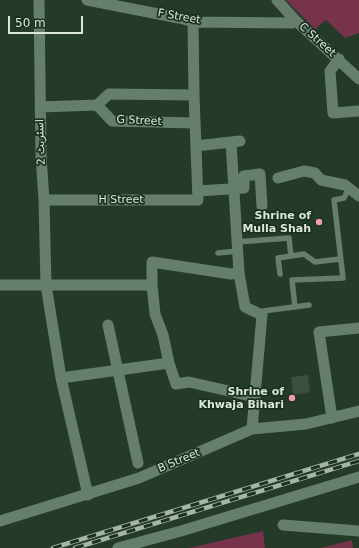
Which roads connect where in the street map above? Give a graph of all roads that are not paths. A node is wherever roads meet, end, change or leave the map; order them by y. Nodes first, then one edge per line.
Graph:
1 (39, 0) edge
2 (87, 0) edge
3 (277, 0) edge
4 (295, 20) junction
5 (193, 22) junction
6 (339, 59) junction
7 (359, 79) edge
8 (194, 94) junction
9 (98, 105) junction
10 (40, 107) junction
11 (359, 111) edge
12 (195, 123) junction
13 (196, 146) junction
14 (278, 178) dead end
15 (349, 188) junction
16 (234, 189) junction
17 (198, 195) junction
18 (359, 196) edge
19 (44, 200) junction
20 (262, 206) dead end
21 (238, 247) junction
22 (218, 253) dead end
23 (291, 256) junction
24 (340, 259) junction
25 (239, 273) junction
26 (280, 274) dead end
27 (46, 284) junction
28 (0, 285) edge
29 (152, 285) junction
30 (309, 305) dead end
31 (295, 307) junction
32 (262, 315) junction
33 (108, 325) dead end
34 (359, 328) edge
35 (169, 363) junction
36 (118, 370) junction
37 (61, 378) junction
38 (255, 398) junction
39 (359, 411) edge
40 (332, 418) junction
41 (252, 429) junction
42 (138, 463) dead end
43 (359, 476) edge
44 (88, 495) junction
45 (0, 521) edge
46 (283, 525) dead end
47 (359, 531) edge
48 (118, 548) edge

1 - 10 street, اسٹریٹ 2
2 - 5 street, F Street
3 - 4 street, C Street
4 - 5 street, F Street
4 - 6 street, C Street
5 - 8 street
6 - 7 street, C Street
6 - 11 street
8 - 9 street
8 - 12 street
9 - 10 street
9 - 12 street, G Street
10 - 19 street, اسٹریٹ 2
12 - 13 street
13 - 16 street
13 - 17 street
14 - 15 street
15 - 18 street
15 - 24 lane
16 - 17 street, H Street
16 - 20 street
16 - 21 street
17 - 19 street, H Street
19 - 27 street, اسٹریٹ 2
21 - 22 lane
21 - 23 lane
21 - 25 street
23 - 24 lane
23 - 26 lane
24 - 31 lane
25 - 29 street
25 - 32 street
27 - 28 street
27 - 29 street
27 - 37 street, اسٹریٹ 2
29 - 35 street
30 - 31 lane
31 - 32 lane
32 - 38 street
33 - 36 street
34 - 40 street
35 - 36 street
35 - 38 street
36 - 37 street
36 - 42 street
37 - 44 street, اسٹریٹ 2
38 - 41 street
39 - 40 street, B Street
40 - 41 street, B Street
41 - 44 street, B Street
43 - 48 street
44 - 45 street, B Street
46 - 47 street

